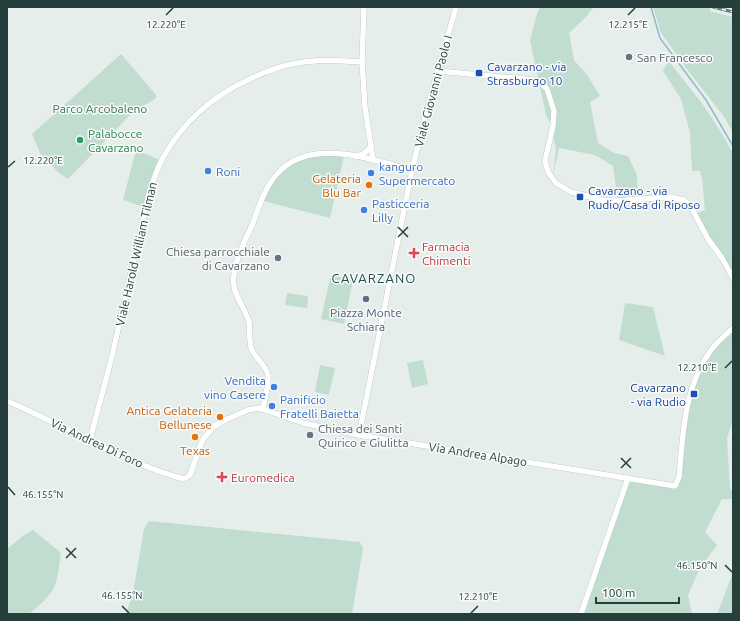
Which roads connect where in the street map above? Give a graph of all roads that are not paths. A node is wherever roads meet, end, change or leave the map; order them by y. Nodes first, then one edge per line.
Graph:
1 (364, 7) edge
2 (456, 7) edge
3 (362, 62) junction
4 (438, 71) junction
5 (371, 145) junction
6 (356, 157) junction
7 (373, 160) junction
8 (412, 170) junction
9 (733, 278) edge
10 (733, 328) edge
11 (7, 401) edge
12 (263, 408) junction
13 (360, 435) junction
14 (90, 440) junction
15 (628, 478) junction
16 (581, 614) edge

1 - 3 street
2 - 4 street, Viale Giovanni Paolo I
3 - 5 street
3 - 14 street, Viale Harold William Tilman
4 - 8 street, Viale Giovanni Paolo I
4 - 9 street
5 - 6 street
5 - 7 street
6 - 7 street
6 - 12 street
7 - 8 street
8 - 13 street, Viale Giovanni Paolo I
10 - 15 street, Via Andrea Alpago
11 - 14 street, Via Andrea Di Foro
12 - 13 street, Via Andrea Alpago
12 - 14 street, Via Andrea Di Foro
13 - 15 street, Via Andrea Alpago
15 - 16 street

